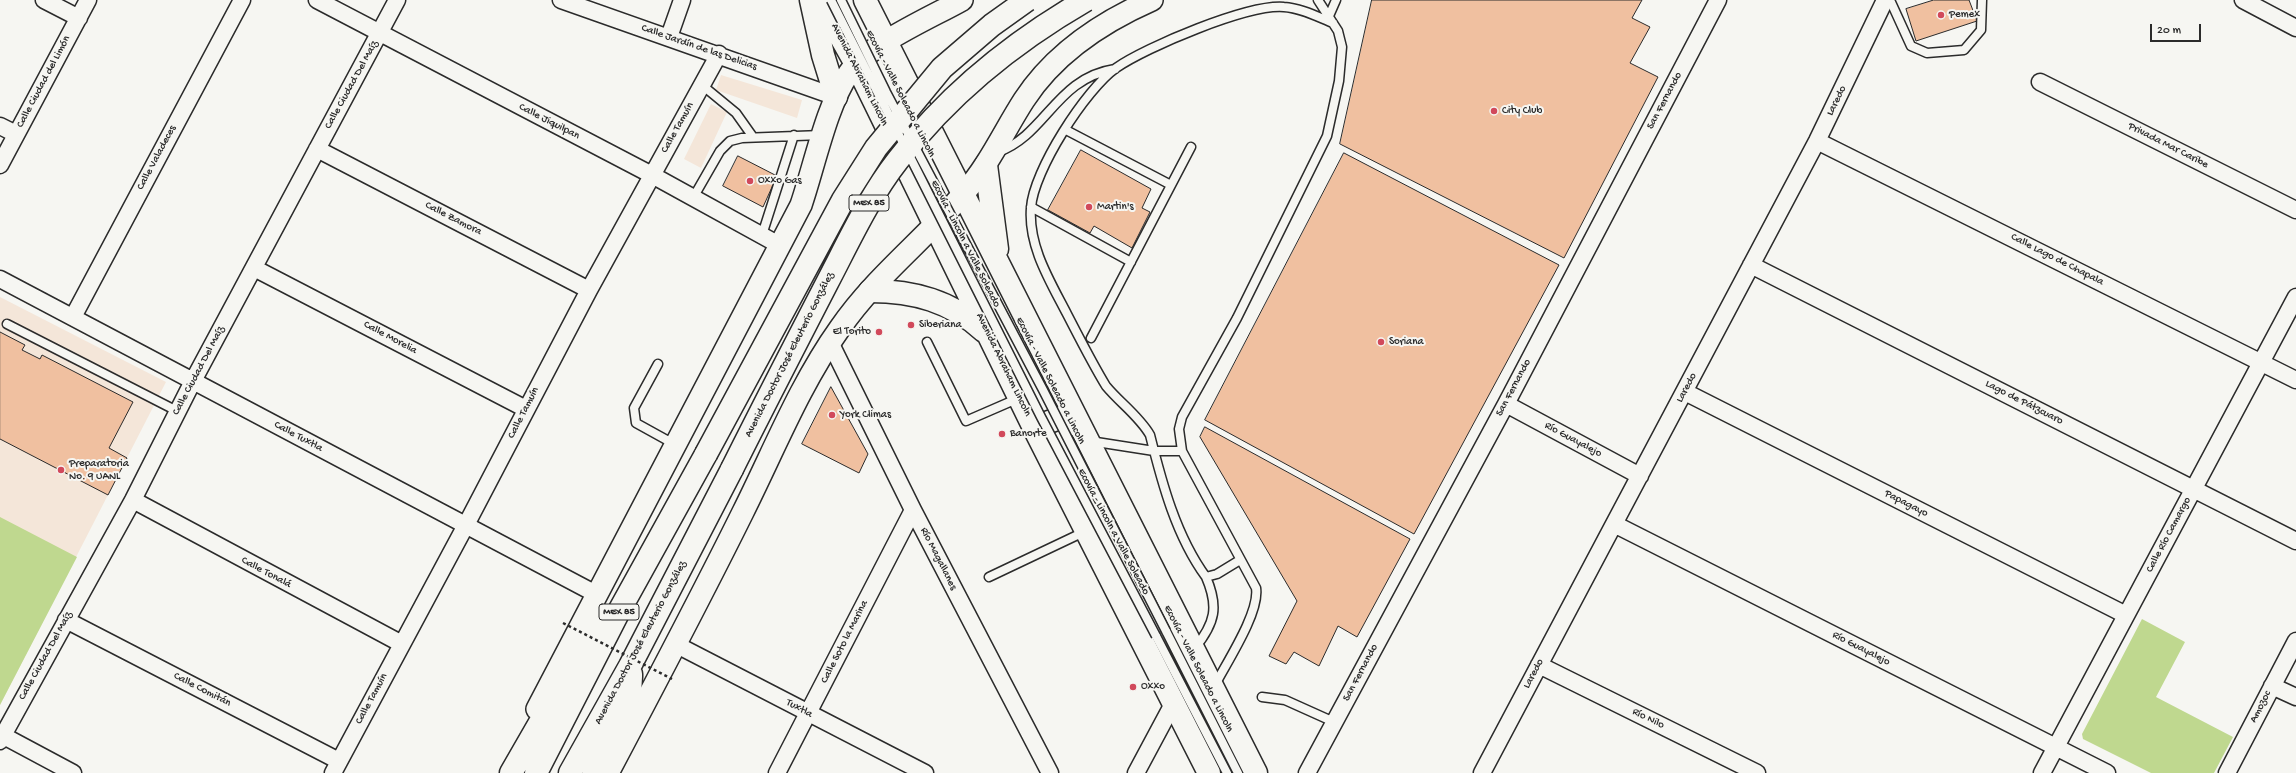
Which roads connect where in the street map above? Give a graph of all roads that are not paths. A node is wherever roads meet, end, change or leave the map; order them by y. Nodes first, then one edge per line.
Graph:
1 (44, 0) edge
2 (88, 0) edge
3 (242, 0) edge
4 (317, 0) edge
5 (397, 0) edge
6 (682, 0) edge
7 (811, 0) edge
8 (820, 0) edge
9 (831, 0) edge
10 (841, 0) edge
11 (866, 0) edge
12 (962, 0) edge
13 (1027, 0) edge
14 (1086, 0) edge
15 (1152, 0) edge
16 (1318, 0) edge
17 (1336, 0) edge
18 (1718, 0) edge
19 (1885, 0) edge
20 (1890, 0) edge
21 (1982, 0) edge
22 (2243, 0) edge
23 (571, 1) edge
24 (79, 18) junction
25 (1331, 19) junction
26 (2296, 28) edge
27 (380, 34) junction
28 (668, 37) junction
29 (886, 42) junction
30 (719, 54) junction
31 (856, 64) junction
32 (1114, 69) junction
33 (2040, 82) dead end
34 (702, 85) junction
35 (836, 96) junction
36 (0, 126) edge
37 (1066, 130) junction
38 (16, 134) junction
39 (794, 135) junction
40 (823, 135) junction
41 (753, 137) junction
42 (1818, 141) junction
43 (1191, 147) dead end
44 (317, 148) junction
45 (990, 159) junction
46 (0, 165) edge
47 (652, 175) junction
48 (1171, 185) junction
49 (964, 194) junction
50 (693, 198) junction
51 (1031, 207) junction
52 (2296, 210) edge
53 (933, 224) junction
54 (762, 235) junction
55 (781, 246) junction
56 (1131, 262) junction
57 (1751, 265) junction
58 (999, 266) junction
59 (254, 268) junction
60 (0, 279) edge
61 (589, 290) junction
62 (870, 291) junction
63 (2296, 297) edge
64 (73, 317) junction
65 (7, 324) dead end
66 (990, 338) junction
67 (1091, 338) dead end
68 (830, 342) junction
69 (927, 342) dead end
70 (2261, 362) junction
71 (658, 364) dead end
72 (1055, 378) junction
73 (2296, 380) edge
74 (193, 381) junction
75 (1685, 392) junction
76 (1019, 398) junction
77 (1506, 404) junction
78 (526, 409) junction
79 (177, 411) junction
80 (1036, 432) junction
81 (1083, 433) junction
82 (675, 444) junction
83 (1154, 451) junction
84 (1182, 451) junction
85 (1640, 476) junction
86 (2194, 489) junction
87 (132, 500) junction
88 (913, 510) junction
89 (1614, 524) junction
90 (466, 525) junction
91 (1086, 531) junction
92 (2296, 541) edge
93 (1240, 560) junction
94 (989, 577) dead end
95 (1206, 577) junction
96 (596, 594) junction
97 (618, 613) junction
98 (2126, 615) junction
99 (66, 620) junction
100 (2296, 641) edge
101 (402, 644) junction
102 (675, 644) junction
103 (1193, 650) junction
104 (1539, 665) junction
105 (630, 666) junction
106 (2272, 686) junction
107 (1213, 689) junction
108 (1262, 697) dead end
109 (2296, 697) edge
110 (1174, 702) junction
111 (808, 713) junction
112 (1334, 722) junction
113 (1, 737) edge
114 (2056, 747) junction
115 (336, 767) edge
116 (74, 773) edge
117 (504, 773) edge
118 (511, 773) edge
119 (536, 773) edge
120 (570, 773) edge
121 (594, 773) edge
122 (608, 773) edge
123 (776, 773) edge
124 (925, 773) edge
125 (1050, 773) edge
126 (1136, 773) edge
127 (1209, 773) edge
128 (1227, 773) edge
129 (1238, 773) edge
130 (1256, 773) edge
131 (1307, 773) edge
132 (1482, 773) edge
133 (1756, 773) edge
134 (2042, 773) edge
135 (2107, 773) edge
136 (2227, 773) edge

1 - 24 street
2 - 24 street, Calle Ciudad del Limón
3 - 64 street, Calle Valadeces
4 - 27 street, Calle Jiquilpan
5 - 27 street, Calle Ciudad Del Maíz
6 - 28 street
7 - 35 main road
8 - 31 main road, Avenida Abraham Lincoln
9 - 128 lane, Ecovía - Lincoln a Valle Soleado, bridge
10 - 129 lane, Ecovía - Valle Soleado a Lincoln, bridge
11 - 29 main road
12 - 29 street
13 - 97 main road, MEX 85, bridge
14 - 105 main road, Avenida Doctor José Eleuterio González / MEX 85, bridge
15 - 45 street
16 - 25 lane
17 - 25 lane
18 - 77 street, San Fernando
19 - 42 street, Laredo
20 - 21 lane
22 - 26 street
23 - 28 street, Calle Jardín de las Delicias
24 - 38 street, Calle Ciudad del Limón
25 - 32 lane
25 - 84 lane
27 - 44 street, Calle Ciudad Del Maíz
27 - 47 street, Calle Jiquilpan
28 - 30 street, Calle Jardín de las Delicias
29 - 31 street
29 - 49 main road
30 - 34 street, Calle Tamuín
30 - 35 street, Calle Jardín de las Delicias
31 - 35 street
31 - 53 main road, Avenida Abraham Lincoln
32 - 37 lane
32 - 45 lane
33 - 52 street, Privada Mar Caribe
34 - 41 lane
34 - 47 street, Calle Tamuín
35 - 40 street
36 - 38 street
37 - 48 lane
37 - 51 lane
38 - 46 street, Calle Ciudad del Limón
39 - 40 lane
39 - 41 lane
39 - 54 lane
40 - 55 street
41 - 50 lane
42 - 57 street, Laredo
42 - 70 street, Calle Lago de Chapala
43 - 48 lane
44 - 59 street, Calle Ciudad Del Maíz
44 - 61 street, Calle Zamora
45 - 49 street
45 - 58 main road
47 - 50 street, Calle Jiquilpan
47 - 61 street, Calle Tamuín
48 - 56 lane
49 - 53 street
49 - 58 main road
50 - 54 street, Calle Jiquilpan
51 - 56 lane
51 - 83 lane
53 - 62 street
53 - 66 main road, Avenida Abraham Lincoln
54 - 55 street, Calle Jiquilpan
55 - 82 street
56 - 67 lane
57 - 75 street, Laredo
57 - 86 street, Lago de Pátzcuaro
58 - 72 main road
59 - 74 street, Calle Ciudad Del Maíz
59 - 78 street, Calle Morelia
60 - 64 street, Calle Tuxtla
61 - 78 street, Calle Tamuín
62 - 66 main road
62 - 68 street
63 - 70 street, Calle Río Camargo
64 - 74 street, Calle Tuxtla
65 - 79 lane
66 - 76 main road, Avenida Abraham Lincoln
68 - 88 street, Río Magallanes
68 - 102 street
69 - 76 lane
70 - 73 street, Calle Lago de Chapala
70 - 86 street, Calle Río Camargo
71 - 82 lane
72 - 76 main road
72 - 81 main road
74 - 79 street, Calle Ciudad Del Maíz
74 - 90 street, Calle Tuxtla
75 - 85 street, Laredo
75 - 98 street, Papagayo
76 - 80 main road, Avenida Abraham Lincoln
77 - 85 street, Río Guayalejo
77 - 112 street, San Fernando
78 - 90 street, Calle Tamuín
79 - 87 street, Calle Ciudad Del Maíz
80 - 81 main road
80 - 91 main road, Avenida Abraham Lincoln
81 - 83 lane
81 - 103 main road
82 - 96 street
83 - 84 lane
83 - 95 lane
84 - 93 lane
85 - 89 street, Laredo
86 - 92 street, Lago de Pátzcuaro
86 - 98 street, Calle Río Camargo
87 - 99 street, Calle Ciudad Del Maíz
87 - 101 street, Calle Tonalá
88 - 111 street, Calle Soto la Marina
88 - 125 street, Río Magallanes
89 - 104 street, Laredo
89 - 114 street, Río Guayalejo
90 - 96 street, Calle Tuxtla
90 - 101 street, Calle Tamuín
91 - 94 lane
91 - 110 main road, Avenida Abraham Lincoln
93 - 95 lane
93 - 107 lane
95 - 103 lane
96 - 117 street
97 - 118 main road
97 - 119 main road, MEX 85
98 - 114 street, Calle Río Camargo
99 - 113 street, Calle Ciudad Del Maíz
99 - 115 street, Calle Comitán
100 - 106 street, Amozoc
101 - 115 street, Calle Tamuín
102 - 111 street, Tuxtla
102 - 122 street
103 - 107 main road
104 - 132 street, Laredo
104 - 133 street, Río Nilo
105 - 120 main road, Avenida Doctor José Eleuterio González / MEX 85
105 - 121 main road
106 - 109 street
106 - 136 street, Amozoc
107 - 130 main road
108 - 112 lane
110 - 126 street
110 - 127 main road, Avenida Abraham Lincoln
111 - 123 street, Calle Soto la Marina
111 - 124 street, Tuxtla
112 - 131 street, San Fernando
113 - 116 street
114 - 134 street, Calle Río Camargo
114 - 135 street, Río Guayalejo

